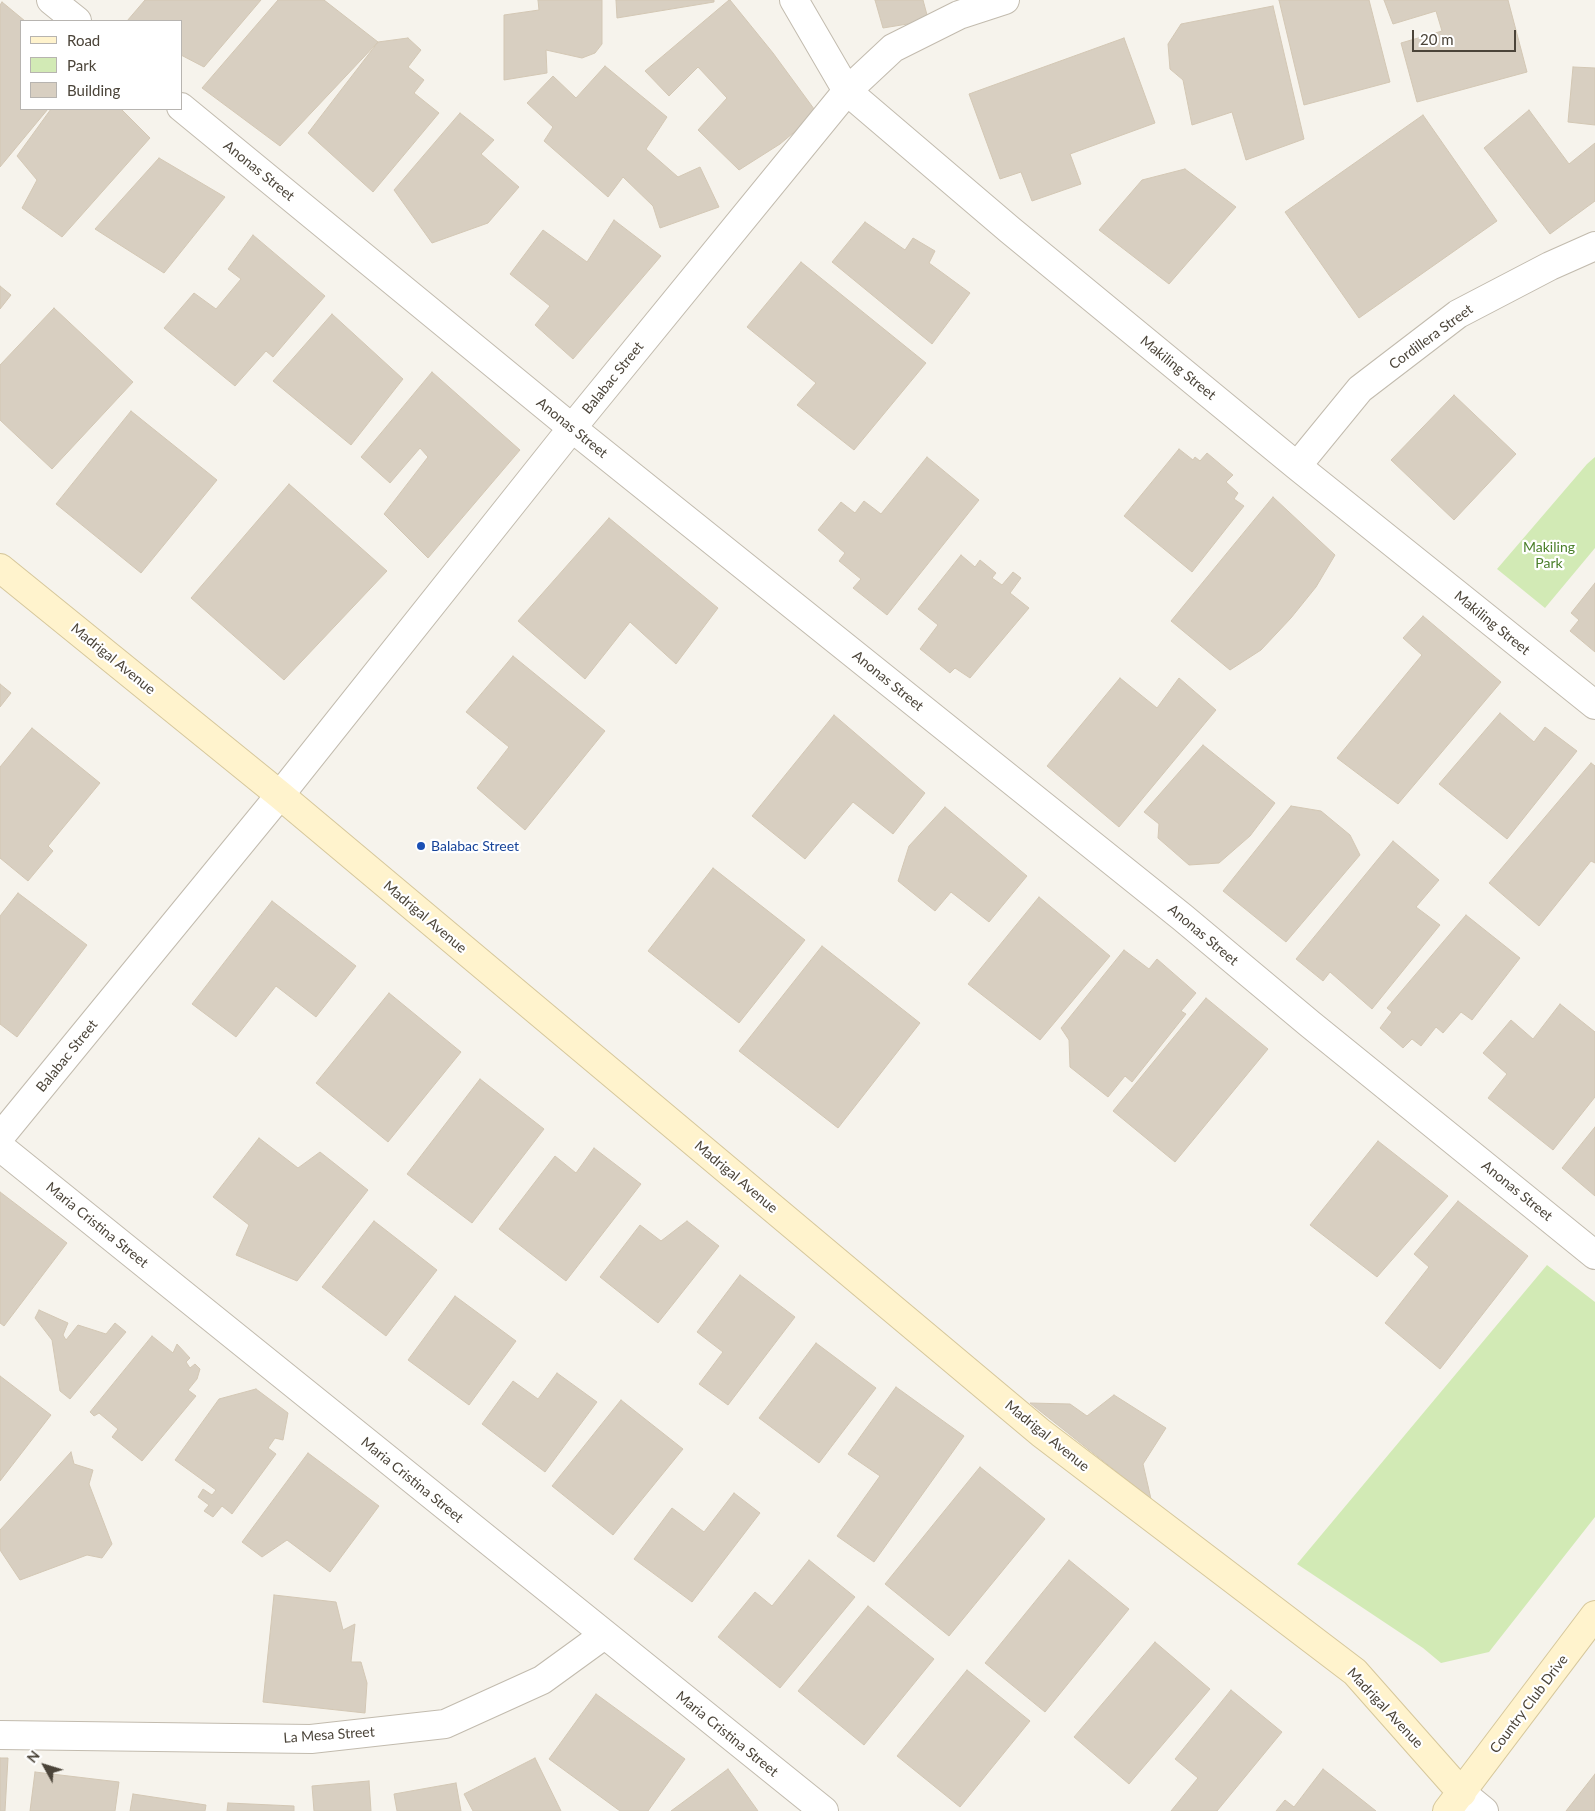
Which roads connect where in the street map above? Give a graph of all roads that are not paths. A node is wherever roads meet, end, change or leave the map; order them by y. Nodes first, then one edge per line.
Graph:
1 (51, 0) edge
2 (794, 0) edge
3 (1005, 0) edge
4 (76, 20) edge
5 (847, 91) junction
6 (182, 108) edge
7 (1595, 246) edge
8 (572, 428) junction
9 (1297, 466) junction
10 (0, 568) edge
11 (1595, 705) edge
12 (280, 795) junction
13 (0, 1137) edge
14 (0, 1148) edge
15 (1595, 1254) edge
16 (1595, 1615) edge
17 (604, 1635) junction
18 (0, 1735) edge
19 (1455, 1802) edge
20 (824, 1811) edge
21 (1484, 1811) edge

1 - 4 street
2 - 5 street, Makiling Street
3 - 5 street, Balabac Street
5 - 8 street, Balabac Street
5 - 9 street, Makiling Street
6 - 8 street, Anonas Street
7 - 9 street, Cordillera Street
8 - 12 street, Balabac Street
8 - 15 street, Anonas Street
9 - 11 street, Makiling Street
10 - 12 street, Madrigal Avenue
12 - 13 street, Balabac Street
12 - 19 street, Madrigal Avenue
14 - 17 street, Maria Cristina Street
16 - 19 street, Country Club Drive
17 - 18 street, La Mesa Street
17 - 20 street, Maria Cristina Street
19 - 21 street

